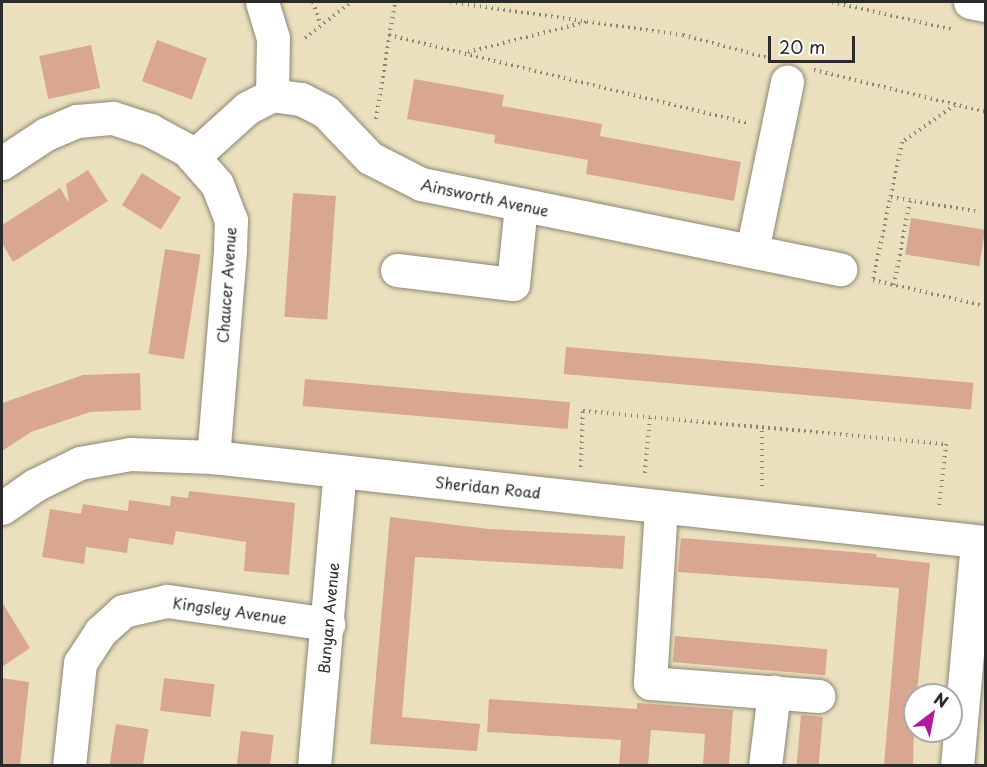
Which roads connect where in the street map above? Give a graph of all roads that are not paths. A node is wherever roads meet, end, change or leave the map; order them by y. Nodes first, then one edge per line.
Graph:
1 (262, 2) edge
2 (986, 5) edge
3 (967, 17) edge
4 (789, 73) road end
5 (273, 82) junction
6 (193, 157) junction
7 (2, 163) edge
8 (521, 205) junction
9 (752, 251) junction
10 (840, 269) dead end
11 (397, 270) dead end
12 (213, 457) junction
13 (340, 471) junction
14 (652, 505) junction
15 (2, 508) edge
16 (981, 542) edge
17 (328, 624) junction
18 (774, 692) junction
19 (819, 696) dead end
20 (69, 765) edge
21 (314, 765) edge
22 (765, 765) edge
23 (957, 765) edge

1 - 5 main road
2 - 3 main road
4 - 9 main road
5 - 6 main road
5 - 8 main road, Ainsworth Avenue
6 - 7 main road, Chaucer Avenue
6 - 12 main road, Chaucer Avenue
8 - 9 main road, Ainsworth Avenue
8 - 11 main road
9 - 10 main road, Ainsworth Avenue
12 - 13 main road, Sheridan Road
12 - 15 main road, Sheridan Road
13 - 14 main road, Sheridan Road
13 - 17 main road, Bunyan Avenue
14 - 16 main road, Sheridan Road
14 - 18 main road
16 - 23 main road
17 - 20 main road, Kingsley Avenue
17 - 21 main road, Bunyan Avenue
18 - 19 main road
18 - 22 main road

